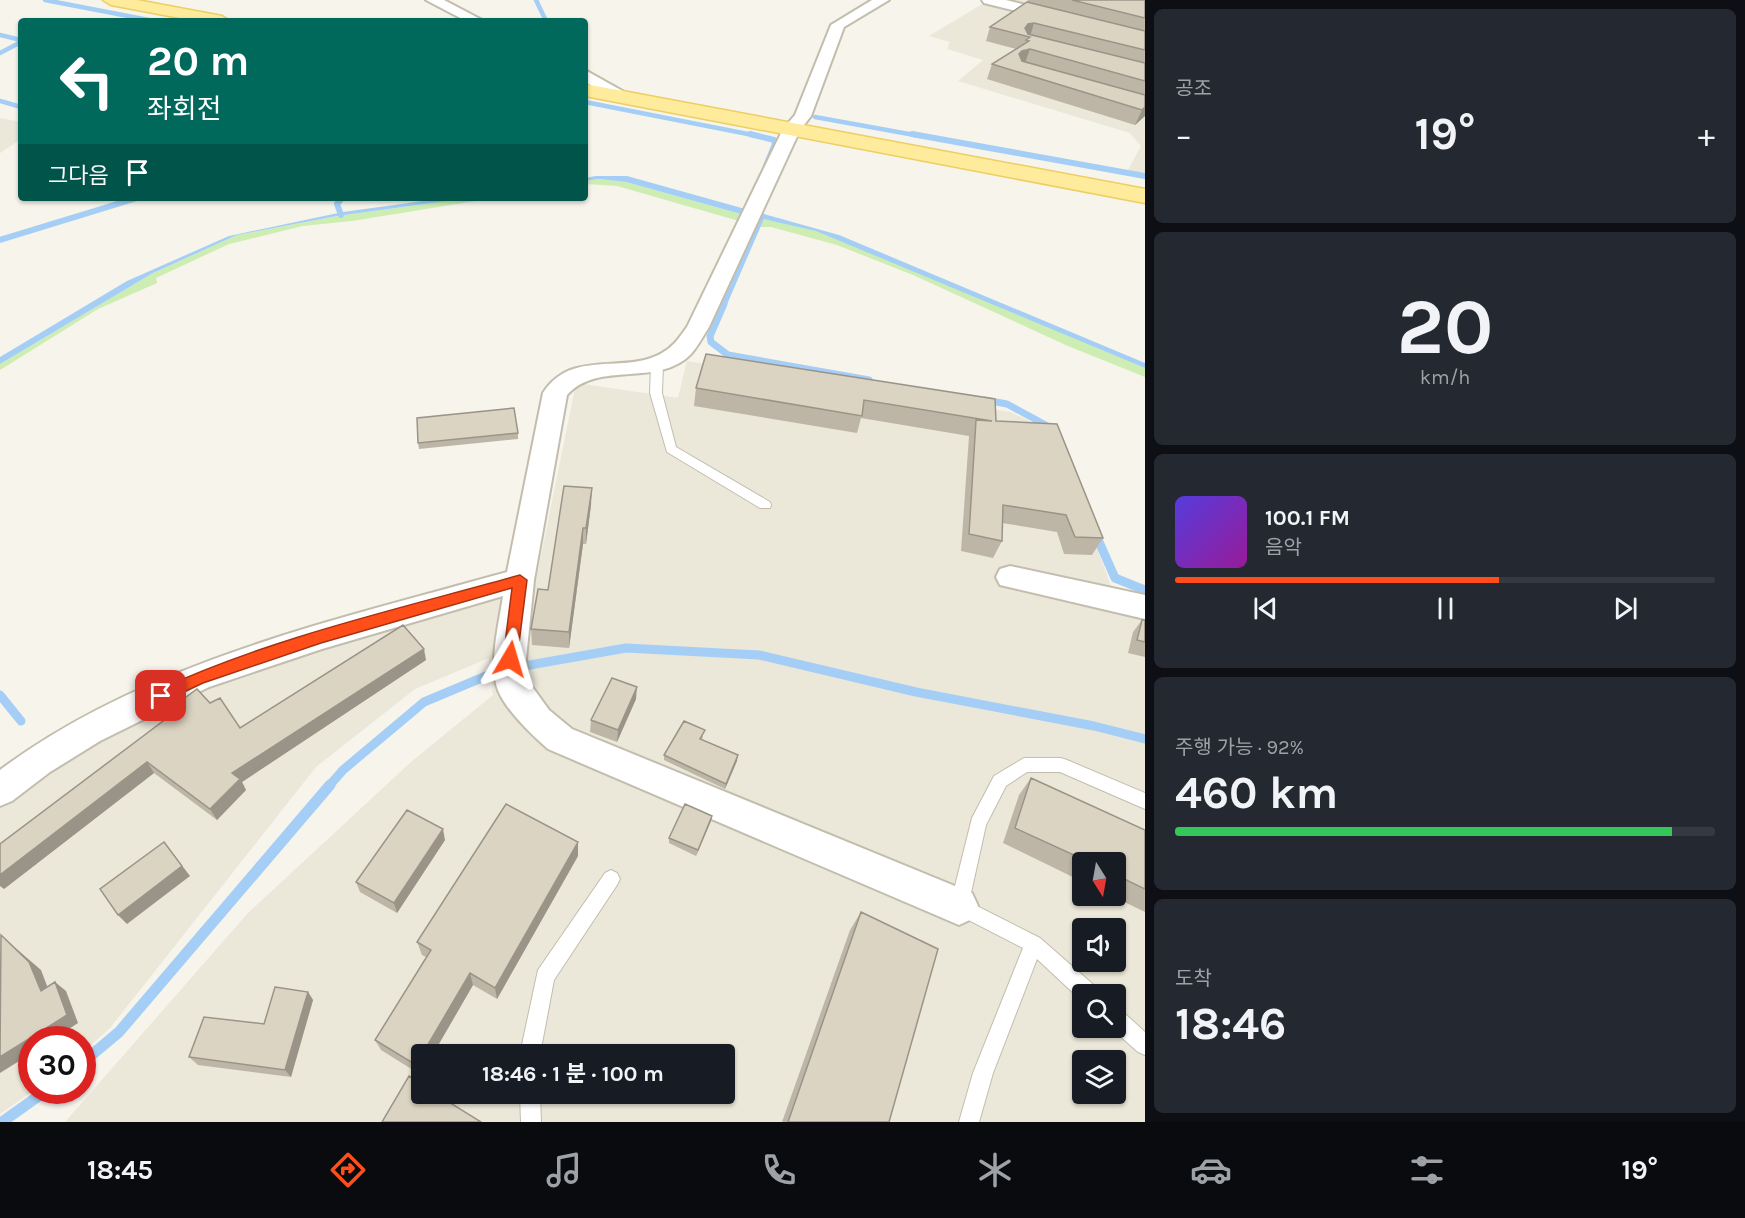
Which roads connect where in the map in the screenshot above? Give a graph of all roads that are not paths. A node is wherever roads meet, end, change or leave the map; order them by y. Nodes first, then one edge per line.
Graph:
1 (111, 0) edge
2 (433, 0) edge
3 (882, 0) edge
4 (989, 0) edge
5 (1068, 5) dead end
6 (1051, 16) junction
7 (206, 18) edge
8 (471, 18) edge
9 (1072, 22) edge
10 (1033, 29) edge
11 (588, 77) edge
12 (588, 91) edge
13 (620, 96) junction
14 (792, 129) junction
15 (1145, 196) edge
16 (657, 363) junction
17 (765, 505) dead end
18 (1010, 576) dead end
19 (520, 580) junction
20 (1145, 607) edge
21 (0, 790) edge
22 (1145, 801) edge
23 (611, 879) dead end
24 (959, 906) junction
25 (1034, 944) junction
26 (1078, 984) edge
27 (1126, 1028) edge
28 (532, 1044) edge
29 (1145, 1045) edge
30 (530, 1104) edge
31 (531, 1122) edge
32 (969, 1122) edge

1 - 7 main road
2 - 8 street
3 - 14 street
4 - 6 street
5 - 6 street
6 - 9 street
6 - 10 street
11 - 13 street
12 - 13 main road
13 - 14 main road
14 - 15 main road
14 - 16 street
16 - 17 lane
16 - 19 street
18 - 20 street
19 - 21 street
19 - 24 street
22 - 24 lane
23 - 28 lane
24 - 25 lane
25 - 26 lane
25 - 32 lane
27 - 29 lane
30 - 31 lane

